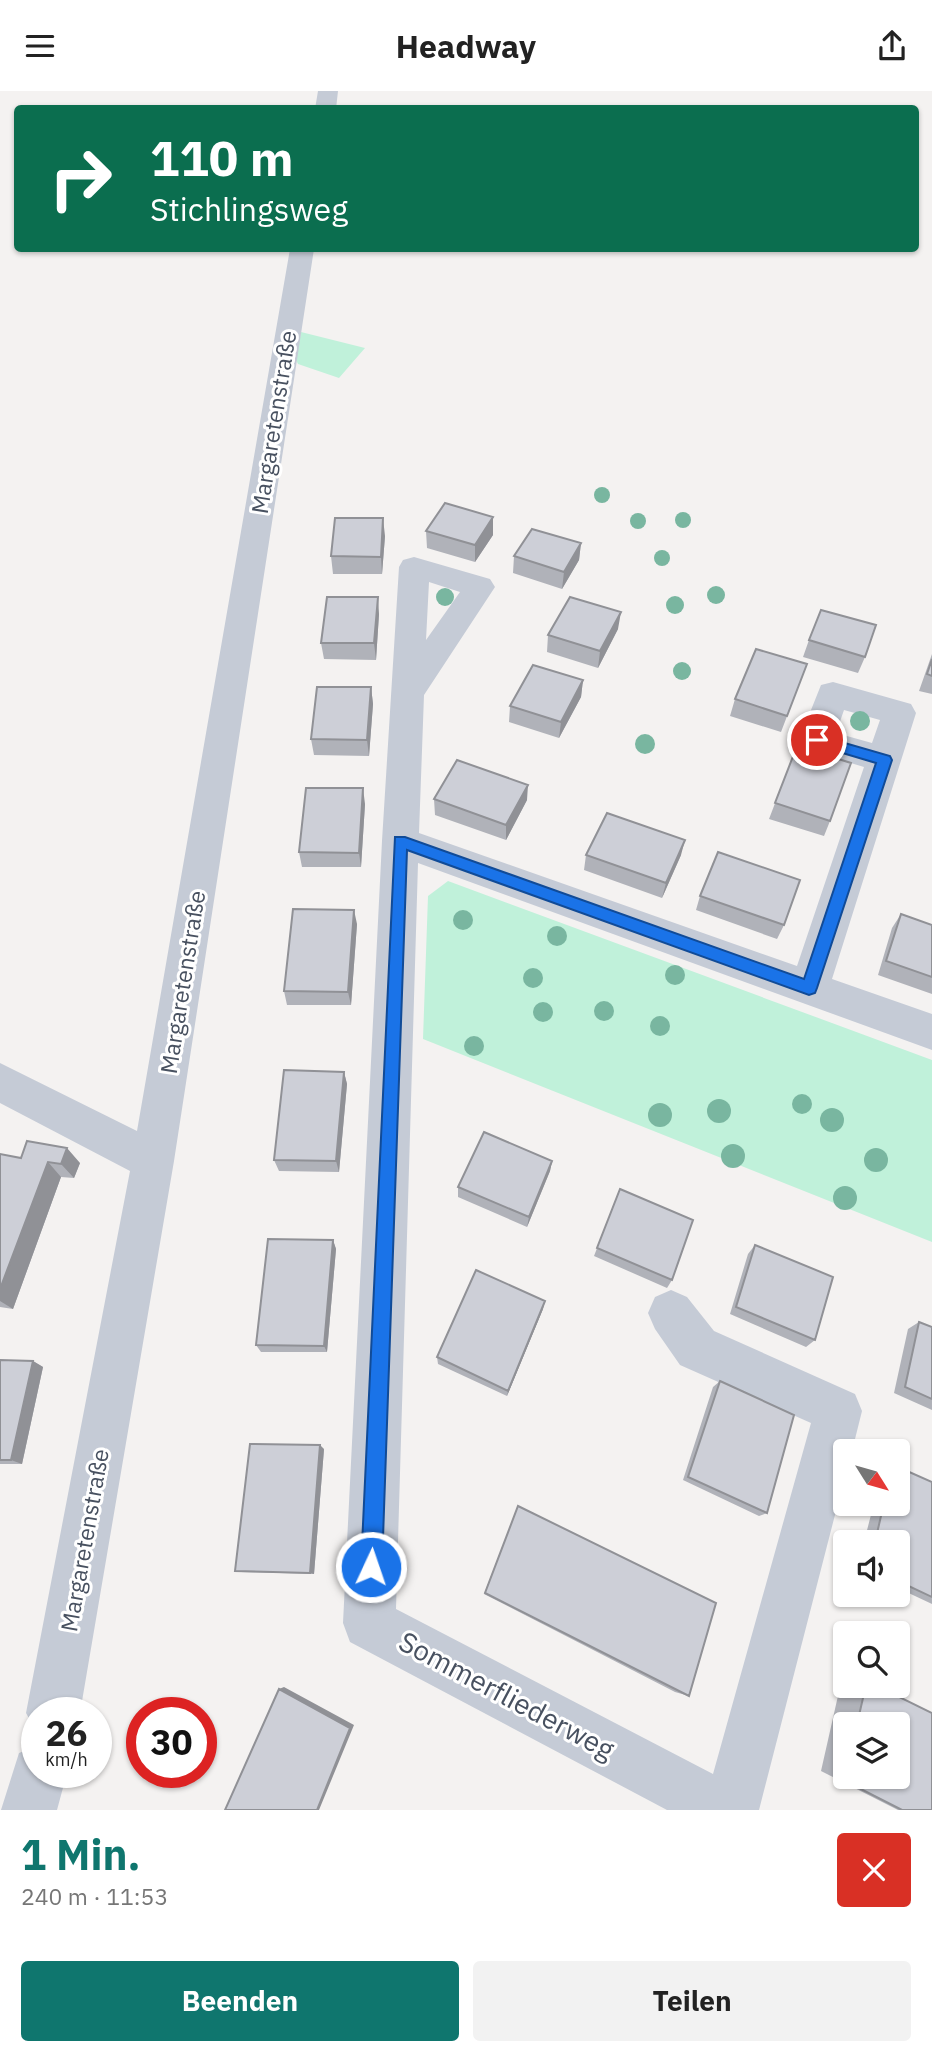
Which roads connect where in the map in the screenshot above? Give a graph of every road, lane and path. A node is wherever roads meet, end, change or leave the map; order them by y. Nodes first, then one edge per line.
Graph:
1 (302, 252) edge
2 (408, 693) dead end
3 (884, 760) dead end
4 (400, 841) junction
5 (809, 988) junction
6 (932, 1032) edge
7 (0, 1082) edge
8 (153, 1161) junction
9 (671, 1313) dead end
10 (56, 1697) edge
11 (34, 1788) edge
12 (29, 1810) edge
13 (724, 1810) edge
14 (731, 1810) edge

1 - 8 street, Margaretenstraße
2 - 4 street, Sommerfliederweg
3 - 5 street
4 - 5 street
4 - 13 street, Sommerfliederweg
5 - 6 street
7 - 8 street
8 - 10 street, Margaretenstraße
9 - 14 street
11 - 12 street

